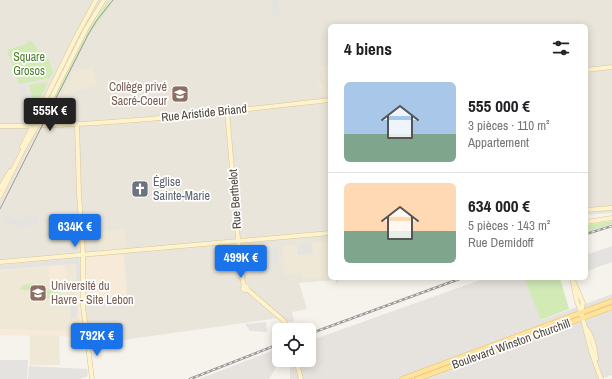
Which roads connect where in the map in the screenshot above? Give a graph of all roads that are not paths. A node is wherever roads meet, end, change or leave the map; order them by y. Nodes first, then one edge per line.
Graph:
1 (96, 0) edge
2 (104, 0) edge
3 (612, 67) edge
4 (588, 70) edge
5 (328, 100) edge
6 (227, 111) junction
7 (77, 123) junction
8 (35, 125) junction
9 (0, 126) edge
10 (0, 188) edge
11 (0, 196) edge
12 (612, 208) edge
13 (588, 210) edge
14 (612, 218) edge
15 (588, 222) edge
16 (328, 233) edge
17 (238, 241) junction
18 (83, 255) junction
19 (0, 262) edge
20 (572, 280) edge
21 (612, 301) edge
22 (612, 306) edge
23 (582, 315) junction
24 (285, 323) edge
25 (298, 367) edge
26 (92, 379) edge
27 (301, 379) edge
28 (402, 379) edge
29 (417, 379) edge
30 (601, 379) edge

1 - 8 street
2 - 8 street
3 - 4 street
5 - 6 street, Rue Aristide Briand
6 - 7 street, Rue Aristide Briand
6 - 17 street, Rue Berthelot
7 - 8 street, Rue Aristide Briand
7 - 18 street
8 - 9 street, Rue Aristide Briand
8 - 10 street
8 - 11 street
12 - 13 street
14 - 15 street
16 - 17 street
17 - 18 street
17 - 24 street, Rue Berthelot
18 - 19 street
18 - 26 street
20 - 23 street
21 - 23 main road
22 - 23 main road
23 - 28 main road, Boulevard Winston Churchill
23 - 29 main road, Boulevard Winston Churchill
23 - 30 street
25 - 27 street

